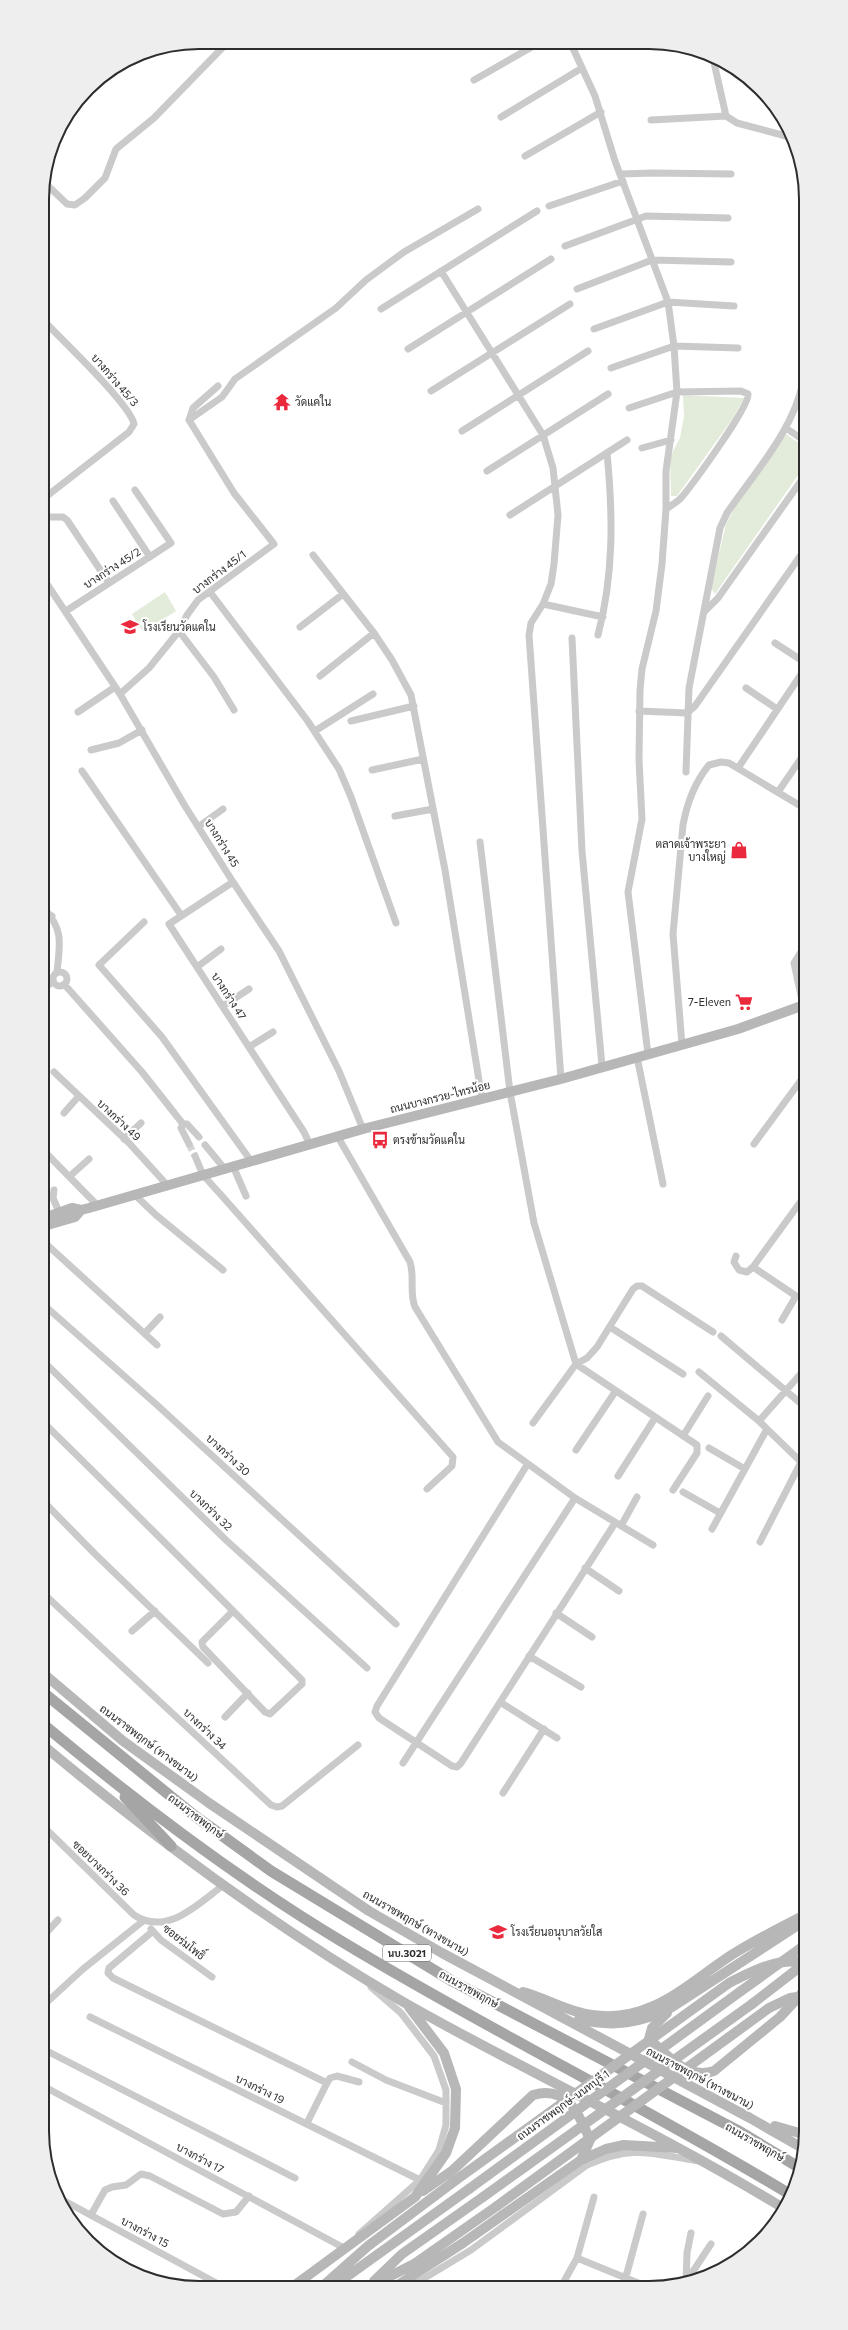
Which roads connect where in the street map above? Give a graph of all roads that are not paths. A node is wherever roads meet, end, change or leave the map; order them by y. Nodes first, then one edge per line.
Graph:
1 (221, 49) edge
2 (528, 49) edge
3 (573, 49) edge
4 (714, 64) edge
5 (582, 68) junction
6 (474, 80) dead end
7 (600, 112) junction
8 (726, 116) junction
9 (501, 117) dead end
10 (650, 120) dead end
11 (785, 136) edge
12 (525, 156) dead end
13 (730, 174) dead end
14 (622, 178) junction
15 (49, 187) edge
16 (549, 206) dead end
17 (478, 209) dead end
18 (537, 211) dead end
19 (728, 218) dead end
20 (637, 219) junction
21 (565, 246) dead end
22 (551, 259) dead end
23 (652, 260) junction
24 (730, 262) dead end
25 (441, 271) junction
26 (577, 289) dead end
27 (668, 302) junction
28 (570, 304) dead end
29 (734, 306) dead end
30 (381, 309) dead end
31 (467, 312) junction
32 (49, 327) edge
33 (594, 329) dead end
34 (674, 346) junction
35 (738, 348) dead end
36 (408, 349) dead end
37 (588, 351) dead end
38 (492, 354) junction
39 (611, 368) dead end
40 (218, 386) dead end
41 (431, 392) dead end
42 (677, 392) junction
43 (518, 394) junction
44 (608, 394) dead end
45 (799, 402) edge
46 (629, 408) dead end
47 (189, 420) junction
48 (786, 428) junction
49 (462, 431) dead end
50 (543, 436) junction
51 (799, 437) edge
52 (627, 440) dead end
53 (671, 440) junction
54 (642, 448) dead end
55 (607, 453) junction
56 (487, 471) dead end
57 (799, 484) edge
58 (556, 485) junction
59 (136, 490) dead end
60 (49, 493) edge
61 (113, 501) dead end
62 (666, 509) junction
63 (510, 515) dead end
64 (49, 517) edge
65 (313, 555) dead end
66 (150, 557) junction
67 (799, 559) edge
68 (109, 583) junction
69 (49, 587) edge
70 (210, 592) junction
71 (343, 594) junction
72 (543, 604) junction
73 (66, 611) junction
74 (705, 611) junction
75 (603, 617) junction
76 (300, 627) dead end
77 (180, 631) junction
78 (374, 633) junction
79 (598, 635) dead end
80 (572, 638) dead end
81 (775, 643) dead end
82 (799, 659) edge
83 (320, 676) dead end
84 (799, 677) edge
85 (115, 687) junction
86 (746, 688) dead end
87 (120, 694) junction
88 (373, 694) dead end
89 (414, 706) junction
90 (776, 709) junction
91 (234, 710) dead end
92 (639, 711) junction
93 (78, 712) dead end
94 (687, 713) junction
95 (351, 721) dead end
96 (142, 730) junction
97 (315, 731) junction
98 (91, 750) dead end
99 (423, 759) junction
100 (799, 761) edge
101 (738, 768) junction
102 (372, 770) dead end
103 (82, 771) dead end
104 (686, 772) dead end
105 (778, 792) junction
106 (799, 805) edge
107 (223, 809) dead end
108 (433, 809) junction
109 (395, 816) dead end
110 (198, 827) junction
111 (480, 842) dead end
112 (233, 882) junction
113 (49, 913) edge
114 (181, 915) junction
115 (52, 916) junction
116 (49, 918) edge
117 (144, 922) dead end
118 (396, 923) dead end
119 (221, 949) dead end
120 (799, 955) edge
121 (197, 966) junction
122 (57, 972) junction
123 (53, 981) junction
124 (64, 984) junction
125 (799, 984) edge
126 (49, 985) edge
127 (249, 989) dead end
128 (222, 1006) junction
129 (799, 1007) edge
130 (273, 1032) dead end
131 (682, 1045) junction
132 (249, 1047) junction
133 (648, 1054) junction
134 (636, 1057) junction
135 (602, 1066) junction
136 (54, 1072) dead end
137 (561, 1079) junction
138 (799, 1083) edge
139 (510, 1092) junction
140 (78, 1097) junction
141 (482, 1099) junction
142 (64, 1113) dead end
143 (141, 1123) dead end
144 (183, 1124) junction
145 (363, 1129) junction
146 (199, 1137) dead end
147 (338, 1138) junction
148 (124, 1139) junction
149 (189, 1144) tunnel mouth
150 (754, 1144) dead end
151 (205, 1145) dead end
152 (310, 1145) junction
153 (49, 1155) edge
154 (195, 1156) tunnel mouth
155 (89, 1160) dead end
156 (251, 1161) junction
157 (228, 1167) junction
158 (203, 1175) junction
159 (70, 1176) junction
160 (664, 1184) dead end
161 (168, 1186) junction
162 (54, 1190) dead end
163 (135, 1195) junction
164 (246, 1196) dead end
165 (799, 1203) edge
166 (98, 1206) junction
167 (81, 1210) junction
168 (58, 1212) junction
169 (49, 1216) edge
170 (49, 1224) edge
171 (49, 1247) edge
172 (736, 1256) dead end
173 (753, 1267) junction
174 (224, 1270) dead end
175 (49, 1310) edge
176 (160, 1317) dead end
177 (782, 1320) dead end
178 (610, 1327) junction
179 (146, 1332) junction
180 (713, 1332) dead end
181 (721, 1336) dead end
182 (157, 1345) dead end
183 (576, 1364) junction
184 (49, 1367) edge
185 (699, 1372) dead end
186 (683, 1374) dead end
187 (799, 1376) edge
188 (786, 1391) junction
189 (615, 1392) junction
190 (708, 1396) dead end
191 (799, 1402) edge
192 (656, 1418) junction
193 (759, 1422) junction
194 (533, 1423) dead end
195 (49, 1428) edge
196 (767, 1429) junction
197 (683, 1436) junction
198 (709, 1448) dead end
199 (576, 1450) dead end
200 (799, 1460) edge
201 (527, 1465) junction
202 (799, 1466) edge
203 (744, 1468) junction
204 (618, 1476) dead end
205 (427, 1489) dead end
206 (673, 1490) dead end
207 (683, 1492) dead end
208 (637, 1497) dead end
209 (575, 1498) junction
210 (49, 1507) edge
211 (720, 1513) junction
212 (618, 1525) junction
213 (712, 1528) dead end
214 (760, 1542) dead end
215 (653, 1545) dead end
216 (585, 1568) junction
217 (619, 1591) dead end
218 (49, 1599) edge
219 (155, 1611) junction
220 (233, 1611) junction
221 (556, 1613) junction
222 (396, 1624) dead end
223 (132, 1631) dead end
224 (592, 1637) dead end
225 (529, 1656) junction
226 (208, 1663) dead end
227 (367, 1668) dead end
228 (49, 1678) edge
229 (580, 1687) dead end
230 (248, 1693) junction
231 (49, 1697) edge
232 (500, 1702) junction
233 (225, 1717) dead end
234 (49, 1729) edge
235 (544, 1729) junction
236 (557, 1738) dead end
237 (417, 1742) junction
238 (358, 1746) dead end
239 (49, 1750) edge
240 (403, 1763) dead end
241 (103, 1774) junction
242 (503, 1793) dead end
243 (49, 1832) edge
244 (171, 1846) junction
245 (222, 1886) junction
246 (799, 1917) edge
247 (58, 1920) dead end
248 (145, 1922) junction
249 (799, 1924) edge
250 (49, 1930) edge
251 (153, 1931) junction
252 (799, 1949) edge
253 (799, 1962) edge
254 (799, 1968) edge
255 (355, 1973) junction
256 (212, 1977) dead end
257 (506, 1987) junction
258 (799, 1997) edge
259 (799, 1997) edge
260 (49, 2000) edge
261 (407, 2004) junction
262 (672, 2007) junction
263 (546, 2010) junction
264 (90, 2017) dead end
265 (49, 2052) edge
266 (352, 2062) dead end
267 (359, 2082) dead end
268 (327, 2083) junction
269 (49, 2089) edge
270 (446, 2103) junction
271 (750, 2118) junction
272 (307, 2124) junction
273 (799, 2133) edge
274 (799, 2145) edge
275 (681, 2148) junction
276 (581, 2160) junction
277 (707, 2163) junction
278 (795, 2165) edge
279 (295, 2178) dead end
280 (420, 2180) junction
281 (786, 2192) edge
282 (248, 2196) junction
283 (415, 2197) junction
284 (594, 2198) dead end
285 (67, 2202) edge
286 (779, 2206) edge
287 (643, 2214) dead end
288 (91, 2215) junction
289 (691, 2233) dead end
290 (711, 2244) dead end
291 (346, 2246) junction
292 (577, 2258) junction
293 (690, 2275) edge
294 (686, 2276) edge
295 (625, 2277) junction
296 (213, 2281) edge
297 (300, 2281) edge
298 (329, 2281) edge
299 (341, 2281) edge
300 (373, 2281) edge
301 (381, 2281) edge
302 (404, 2281) edge
303 (420, 2281) edge
304 (564, 2281) edge
305 (622, 2281) edge
306 (634, 2281) edge

1 - 15 street
2 - 6 street
3 - 5 street
4 - 8 street
5 - 7 street
5 - 9 street
7 - 12 street
7 - 14 street
8 - 10 street
8 - 11 street
13 - 14 street
14 - 16 street
14 - 20 street
17 - 47 street
18 - 25 street
19 - 20 street
20 - 21 street
20 - 23 street
22 - 31 street
23 - 24 street
23 - 26 street
23 - 27 street
25 - 30 street
25 - 31 street
27 - 29 street
27 - 33 street
27 - 34 street
28 - 38 street
31 - 36 street
31 - 38 street
32 - 60 street, บางกร่าง 45/3
34 - 35 street
34 - 39 street
34 - 42 street
37 - 43 street
38 - 41 street
38 - 43 street
40 - 47 street
42 - 46 street
42 - 53 street
42 - 62 street
43 - 49 street
43 - 50 street
44 - 50 street
45 - 48 street
47 - 70 street, บางกร่าง 45/1
48 - 51 street
48 - 74 street
50 - 56 street
50 - 58 street
52 - 55 street
53 - 54 street
53 - 62 street
55 - 58 street
55 - 75 street
57 - 74 street
58 - 63 street
58 - 72 street
59 - 66 street, บางกร่าง 45/2
61 - 66 street
62 - 92 street
64 - 68 street
65 - 71 street
66 - 68 street, บางกร่าง 45/2
67 - 94 street
68 - 73 street, บางกร่าง 45/2
69 - 73 street, บางกร่าง 45
70 - 77 street, บางกร่าง 45/1
70 - 97 street
71 - 76 street
71 - 78 street
72 - 75 street
72 - 137 street
73 - 85 street, บางกร่าง 45
74 - 94 street
75 - 79 street
77 - 87 street, บางกร่าง 45/1
77 - 91 street
78 - 83 street
78 - 89 street
80 - 135 street
81 - 82 street
84 - 90 street
85 - 87 street, บางกร่าง 45
85 - 93 street
86 - 90 street
87 - 96 street, บางกร่าง 45
88 - 97 street
89 - 95 street
89 - 99 street
90 - 101 street
92 - 94 street
92 - 133 street
94 - 104 street
96 - 98 street
96 - 110 street, บางกร่าง 45
97 - 118 street
99 - 102 street
99 - 108 street
100 - 105 street
101 - 105 street
101 - 131 street
103 - 114 street
105 - 106 street
107 - 110 street
108 - 109 street
108 - 141 street
110 - 112 street, บางกร่าง 45
111 - 139 street
112 - 114 street, บางกร่าง 47
112 - 145 street, บางกร่าง 45
113 - 115 street
114 - 121 street, บางกร่าง 47
115 - 116 street
115 - 122 street
117 - 156 street
119 - 121 street
120 - 125 street
121 - 128 street, บางกร่าง 47
122 - 123 street
122 - 124 street
123 - 124 street
123 - 126 street
124 - 144 street
127 - 128 street
128 - 132 street, บางกร่าง 47
129 - 131 main road, ถนนบางกรวย-ไทรน้อย
130 - 132 street
131 - 133 main road, ถนนบางกรวย-ไทรน้อย
132 - 152 street, บางกร่าง 47
133 - 134 main road, ถนนบางกรวย-ไทรน้อย
134 - 135 main road, ถนนบางกรวย-ไทรน้อย
134 - 160 street
135 - 137 main road, ถนนบางกรวย-ไทรน้อย
136 - 140 street, บางกร่าง 49
137 - 139 main road, ถนนบางกรวย-ไทรน้อย
138 - 150 street
139 - 141 main road, ถนนบางกรวย-ไทรน้อย
139 - 183 street
140 - 142 street
140 - 148 street, บางกร่าง 49
141 - 145 main road, ถนนบางกรวย-ไทรน้อย
143 - 148 street
144 - 146 street
144 - 149 street
145 - 147 main road, ถนนบางกรวย-ไทรน้อย
147 - 152 main road, ถนนบางกรวย-ไทรน้อย
147 - 201 street
148 - 161 street, บางกร่าง 49
151 - 157 street
152 - 156 main road, ถนนบางกรวย-ไทรน้อย
153 - 159 street
154 - 158 street
155 - 159 street
156 - 157 main road, ถนนบางกรวย-ไทรน้อย
157 - 158 main road, ถนนบางกรวย-ไทรน้อย
157 - 164 street
158 - 161 main road, ถนนบางกรวย-ไทรน้อย
158 - 205 street
159 - 166 street
161 - 163 main road, ถนนบางกรวย-ไทรน้อย
162 - 168 street
163 - 166 main road, ถนนบางกรวย-ไทรน้อย
163 - 174 street
165 - 173 street
166 - 167 main road, ถนนบางกรวย-ไทรน้อย
167 - 168 main road, ถนนบางกรวย-ไทรน้อย
167 - 170 main road, ถนนบางกรวย-ไทรน้อย
168 - 169 main road, ถนนบางกรวย-ไทรน้อย
171 - 179 street
172 - 173 street
173 - 177 street
175 - 222 street, บางกร่าง 30
176 - 179 street
178 - 180 street
178 - 183 street
178 - 186 street
179 - 182 street
181 - 188 street
183 - 189 street
183 - 194 street
184 - 227 street, บางกร่าง 32
185 - 193 street
187 - 188 street
188 - 191 street
188 - 193 street
189 - 192 street
189 - 199 street
190 - 197 street
192 - 197 street
192 - 204 street
193 - 196 street
195 - 220 street
196 - 200 street
196 - 203 street
197 - 206 street
198 - 203 street
201 - 209 street
201 - 237 street
202 - 214 street
203 - 211 street
207 - 211 street
208 - 212 street
209 - 212 street
209 - 237 street
210 - 219 street
211 - 213 street
212 - 215 street
212 - 216 street
216 - 217 street
216 - 221 street
218 - 238 street, บางกร่าง 34
219 - 223 street
219 - 226 street
220 - 230 street
220 - 230 street
221 - 224 street
221 - 225 street
225 - 229 street
225 - 232 street
228 - 257 main road, ถนนราชพฤกษ์ (ทางขนาน) / นบ.3021
230 - 233 street
231 - 278 main road, ถนนราชพฤกษ์ / นบ.3021
232 - 235 street
232 - 237 street
234 - 241 main road, ถนนราชพฤกษ์ / นบ.3021
235 - 236 street
235 - 242 street
237 - 240 street
239 - 244 main road
241 - 244 main road
241 - 281 main road, ถนนราชพฤกษ์ / นบ.3021
243 - 248 street, ซอยบางกร่าง 36
244 - 245 main road
245 - 248 street
245 - 255 main road
246 - 257 main road
247 - 250 street
248 - 251 street, ซอยร่มโพธิ์
248 - 260 street
249 - 262 main road
251 - 256 street, ซอยร่มโพธิ์
251 - 268 street
252 - 299 main road, ถนนราชพฤกษ์-นนทบุรี 1, bridge
253 - 298 main road, bridge
254 - 300 main road, bridge
255 - 261 main road
255 - 270 street
257 - 263 main road, ถนนราชพฤกษ์ (ทางขนาน) / นบ.3021
258 - 262 main road
259 - 301 main road, bridge
261 - 275 main road
261 - 283 main road
262 - 263 main road
263 - 271 main road, ถนนราชพฤกษ์ (ทางขนาน) / นบ.3021
264 - 272 street, บางกร่าง 19
265 - 279 street
266 - 270 street
267 - 268 street
268 - 272 street
269 - 282 street, บางกร่าง 17
270 - 280 street
271 - 273 main road
271 - 274 main road, ถนนราชพฤกษ์ (ทางขนาน) / นบ.3021
272 - 280 street, บางกร่าง 19
275 - 276 main road
275 - 277 main road
276 - 283 main road
276 - 302 main road
277 - 286 main road
277 - 303 street
280 - 291 street
282 - 288 street
282 - 291 street, บางกร่าง 17
283 - 291 main road
284 - 292 street
285 - 288 street, บางกร่าง 15
287 - 295 street
288 - 296 street, บางกร่าง 15
289 - 294 street
290 - 293 street
291 - 297 main road
292 - 295 street
292 - 304 street
295 - 305 street
295 - 306 street

